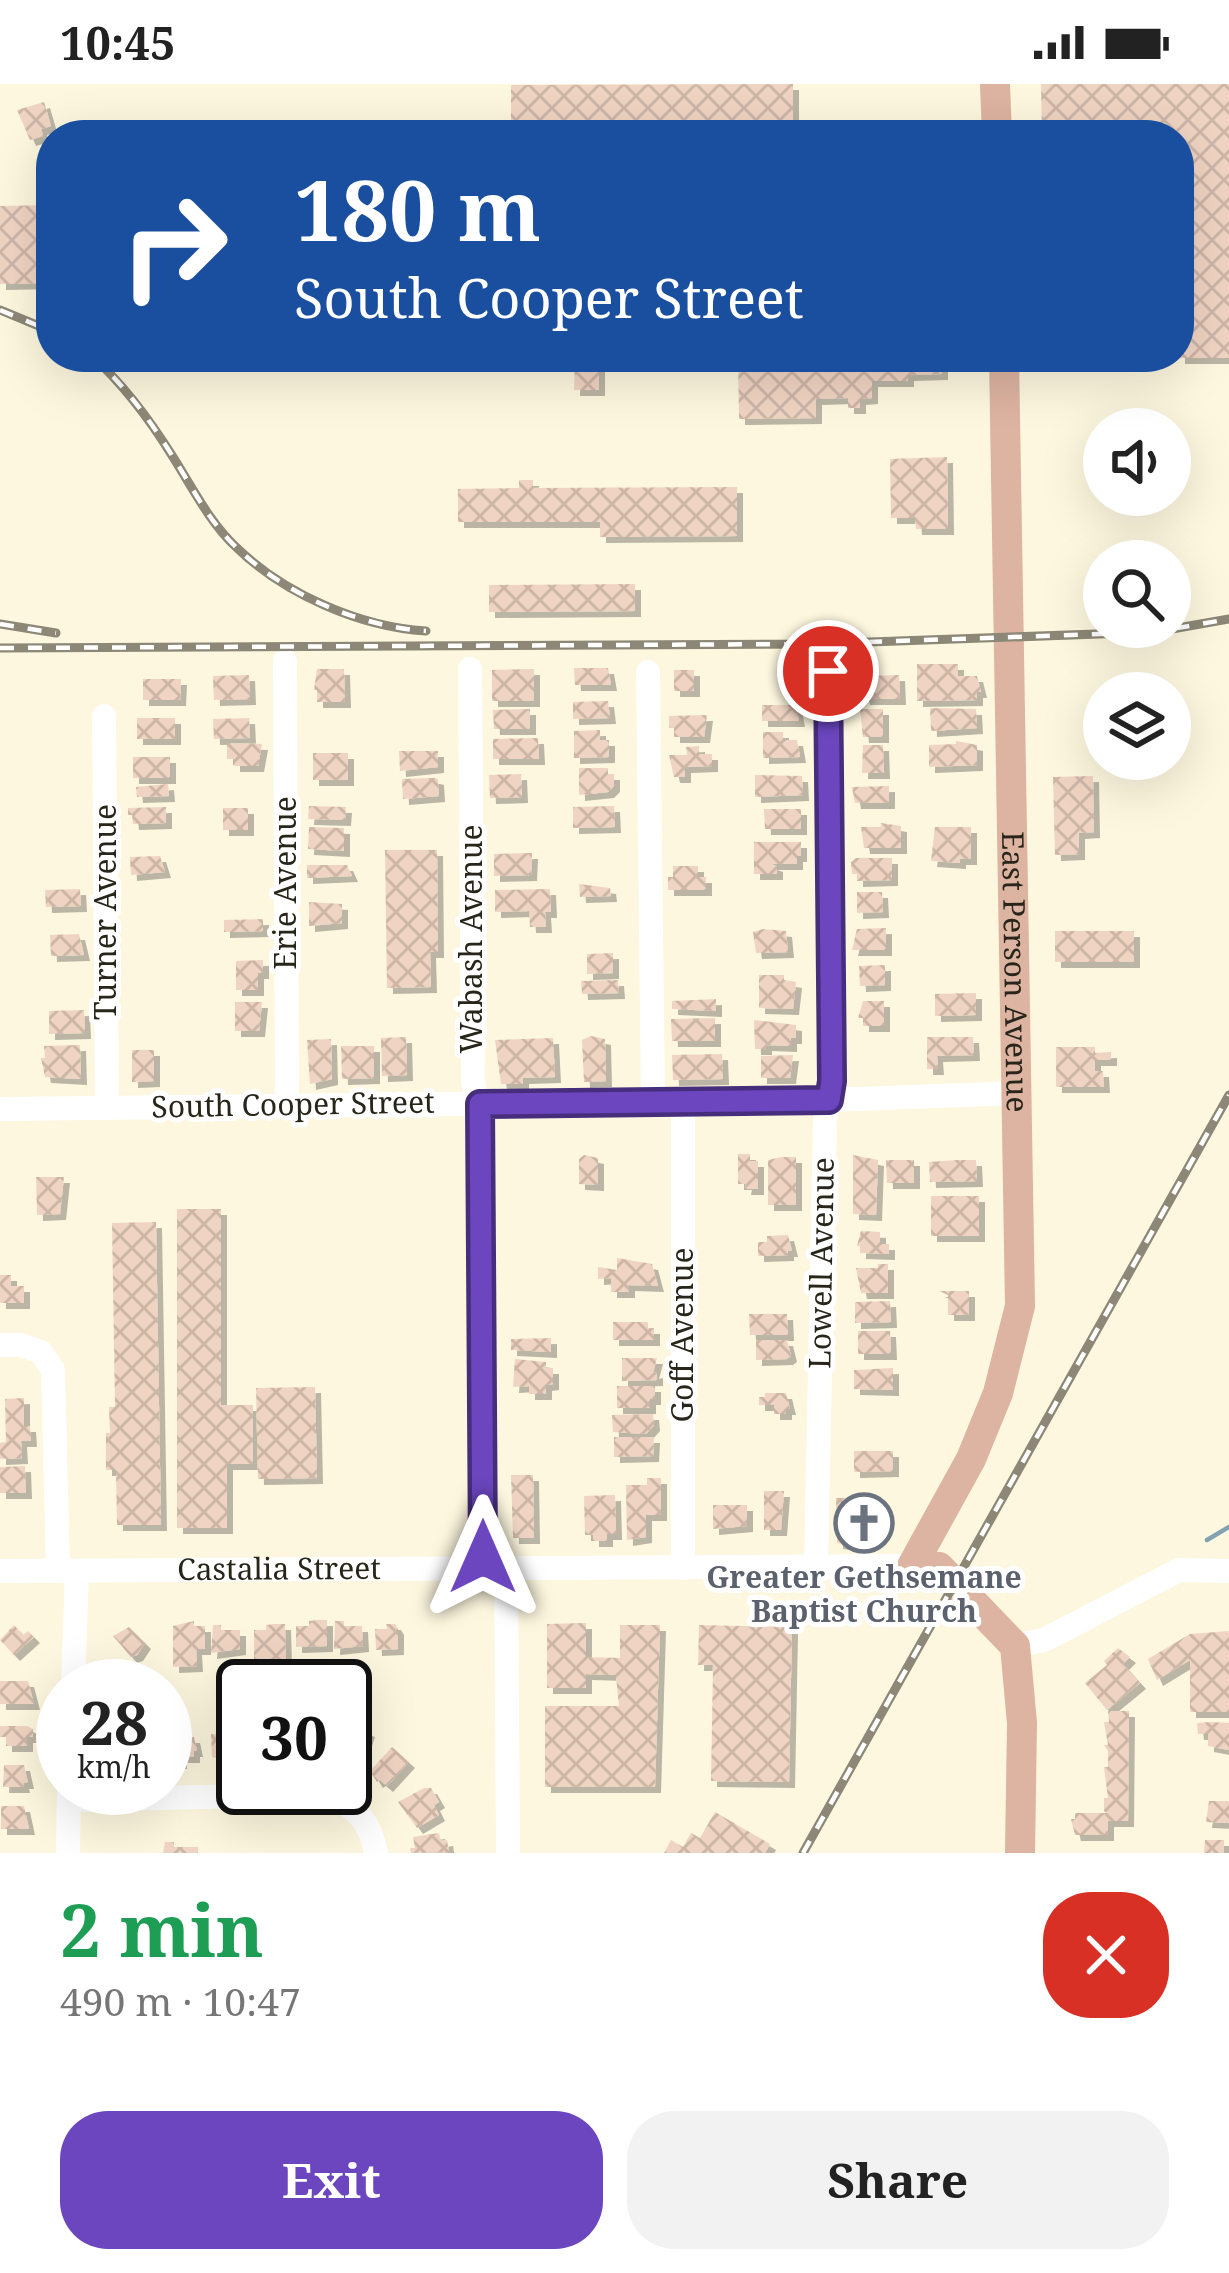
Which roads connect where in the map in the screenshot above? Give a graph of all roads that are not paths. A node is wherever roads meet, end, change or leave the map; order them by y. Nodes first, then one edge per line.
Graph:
1 (995, 84) edge
2 (996, 120) edge
3 (1004, 372) edge
4 (285, 662) dead end
5 (470, 669) dead end
6 (828, 671) dead end
7 (648, 672) dead end
8 (104, 716) dead end
9 (1018, 1093) junction
10 (829, 1100) junction
11 (683, 1101) junction
12 (653, 1102) junction
13 (480, 1104) junction
14 (287, 1105) junction
15 (107, 1108) junction
16 (0, 1109) edge
17 (0, 1346) edge
18 (912, 1566) junction
19 (816, 1567) junction
20 (495, 1568) junction
21 (683, 1568) junction
22 (0, 1571) edge
23 (68, 1571) junction
24 (1229, 1571) edge
25 (1015, 1646) junction
26 (72, 1659) edge
27 (192, 1794) edge
28 (69, 1815) edge
29 (68, 1853) edge
30 (376, 1853) edge
31 (508, 1853) edge
32 (1020, 1853) edge

1 - 2 main road
3 - 9 main road, East Person Avenue
4 - 14 street, Erie Avenue
5 - 13 street, Wabash Avenue
6 - 10 street, Lowell Avenue
7 - 12 street
8 - 15 street, Turner Avenue
9 - 10 street, South Cooper Street
9 - 18 main road, East Person Avenue
10 - 11 street, South Cooper Street
10 - 19 street, Lowell Avenue
11 - 12 street, South Cooper Street
11 - 21 street, Goff Avenue
12 - 13 street, South Cooper Street
13 - 14 street, South Cooper Street
13 - 20 street, Wabash Avenue
14 - 15 street, South Cooper Street
15 - 16 street, South Cooper Street
17 - 23 street
18 - 19 street, Castalia Street
18 - 25 main road, Castalia Street
19 - 21 street, Castalia Street
20 - 21 street, Castalia Street
20 - 23 street, Castalia Street
20 - 31 street, Wabash Avenue
22 - 23 street, Castalia Street
23 - 26 street
24 - 25 street
25 - 32 main road
27 - 30 street
28 - 29 street

